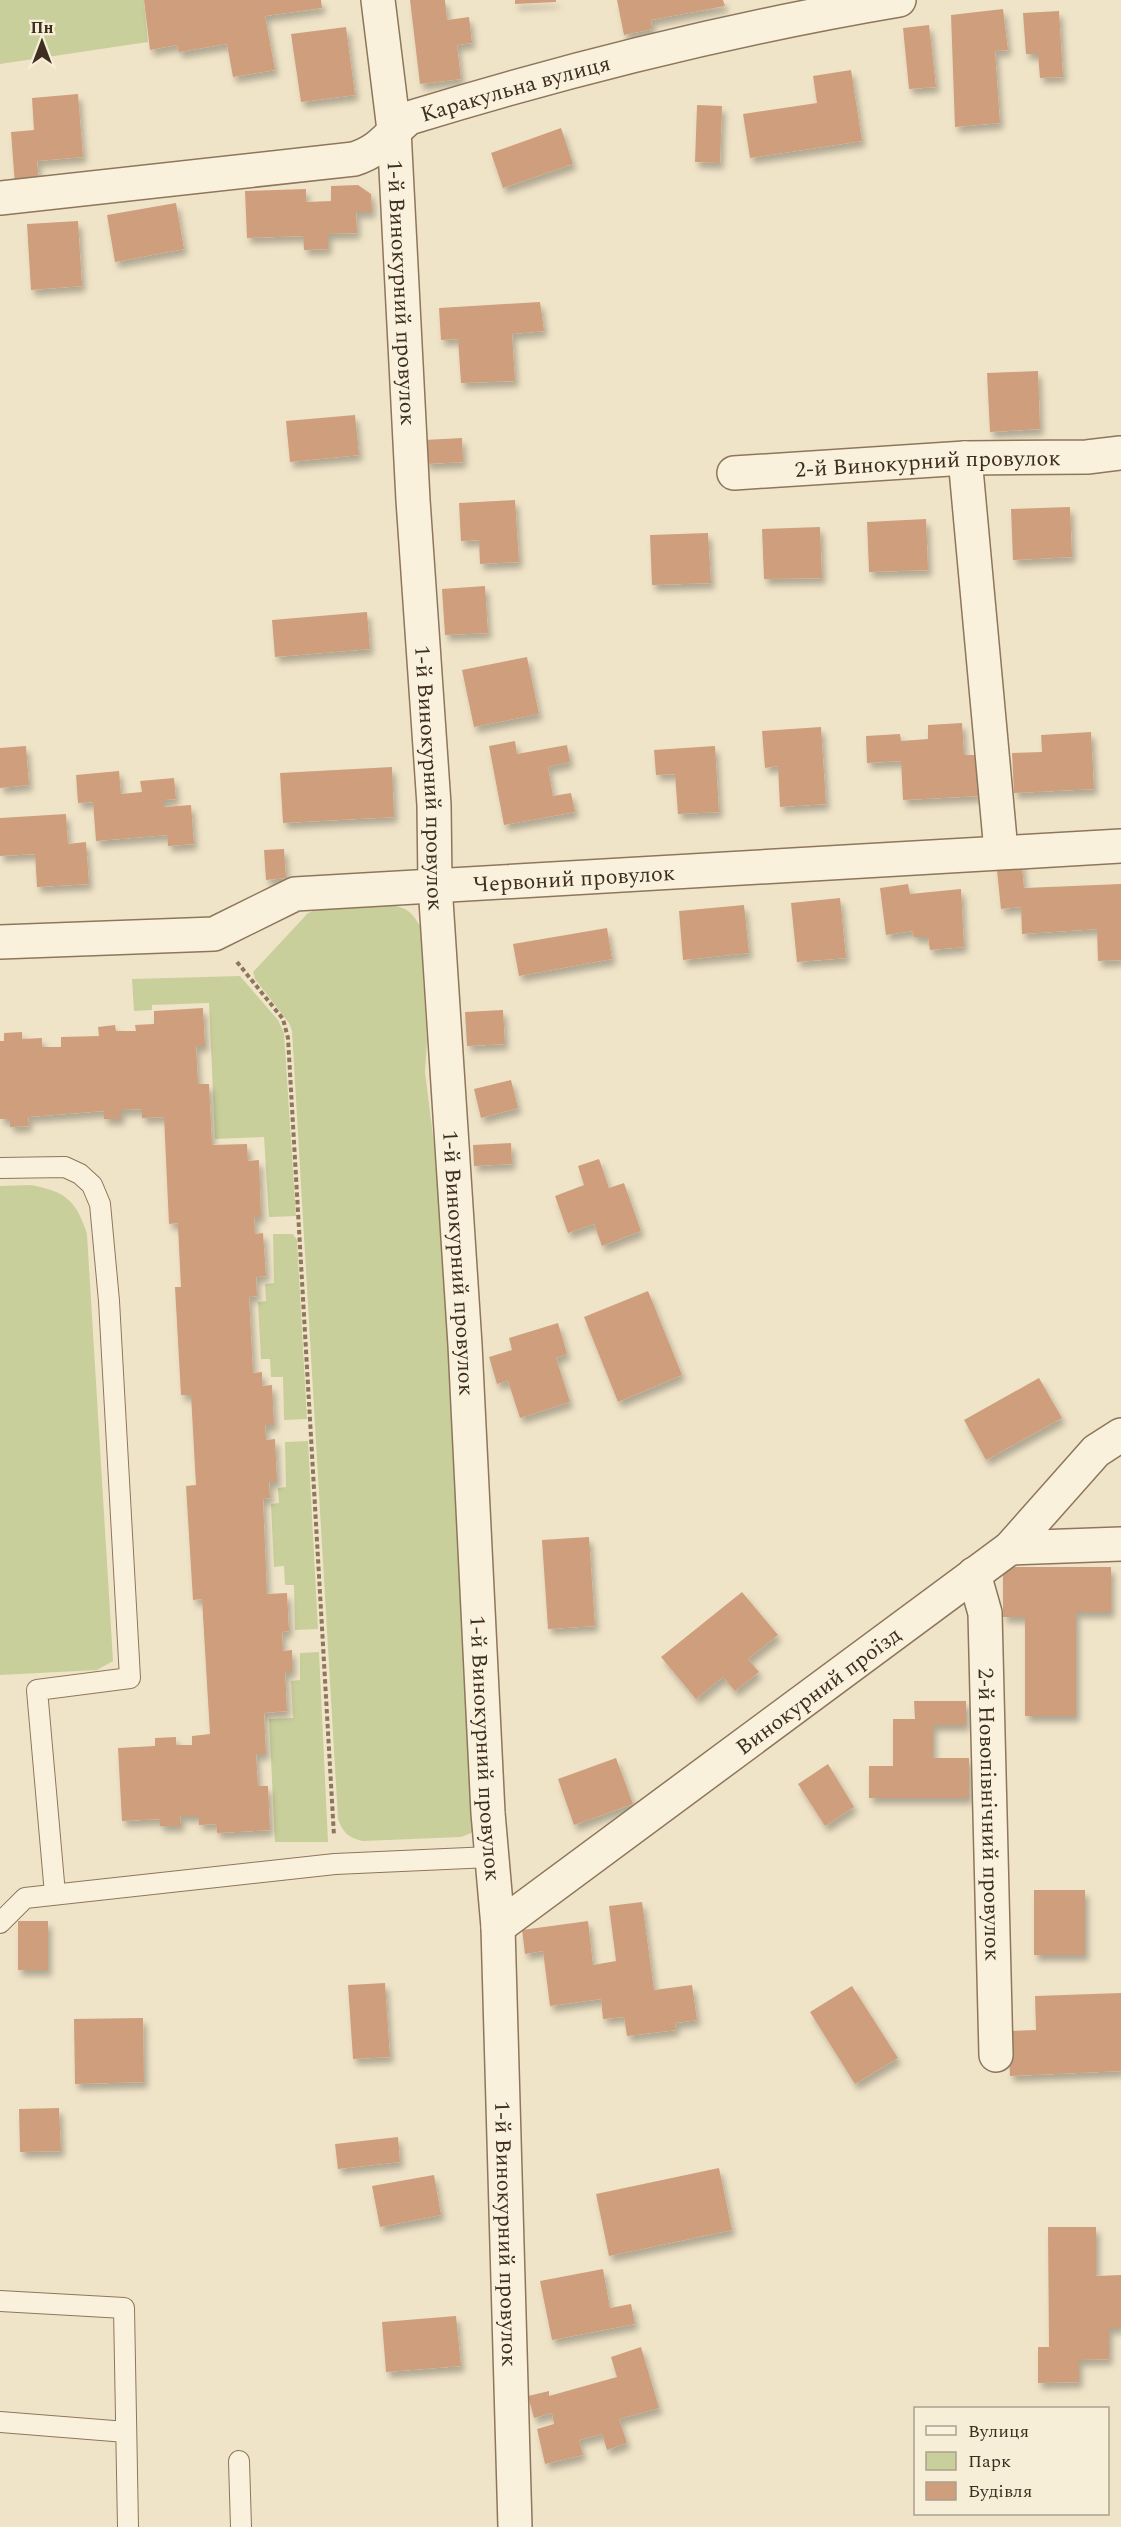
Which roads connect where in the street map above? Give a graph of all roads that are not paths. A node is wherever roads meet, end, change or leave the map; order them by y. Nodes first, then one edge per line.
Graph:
1 (378, 0) edge
2 (898, 0) edge
3 (394, 130) junction
4 (0, 198) edge
5 (1121, 453) edge
6 (965, 458) junction
7 (734, 473) dead end
8 (1121, 846) edge
9 (1001, 851) junction
10 (435, 885) junction
11 (0, 942) edge
12 (0, 1168) edge
13 (1121, 1435) edge
14 (1121, 1544) edge
15 (1010, 1548) junction
16 (974, 1574) junction
17 (490, 1857) junction
18 (55, 1894) junction
19 (0, 1923) edge
20 (498, 1927) junction
21 (996, 2055) dead end
22 (0, 2301) edge
23 (0, 2422) edge
24 (126, 2432) junction
25 (239, 2461) dead end
26 (128, 2527) edge
27 (241, 2527) edge
28 (515, 2527) edge

1 - 3 street, 1-й Винокурний провулок
2 - 3 street, Каракульна вулиця
3 - 4 street, Каракульна вулиця
3 - 10 street, 1-й Винокурний провулок
5 - 6 street, 2-й Винокурний провулок
6 - 7 street, 2-й Винокурний провулок
6 - 9 street
8 - 9 street, Червоний провулок
9 - 10 street, Червоний провулок
10 - 11 street, Червоний провулок
10 - 17 street, 1-й Винокурний провулок
12 - 18 lane
13 - 15 street, Винокурний проїзд
14 - 15 street
15 - 16 street, Винокурний проїзд
16 - 20 street, Винокурний проїзд
16 - 21 street, 2-й Новопівнічний провулок
17 - 18 lane
17 - 20 street, 1-й Винокурний провулок
18 - 19 lane
20 - 28 street, 1-й Винокурний провулок
22 - 24 lane
23 - 24 lane
24 - 26 lane
25 - 27 lane

